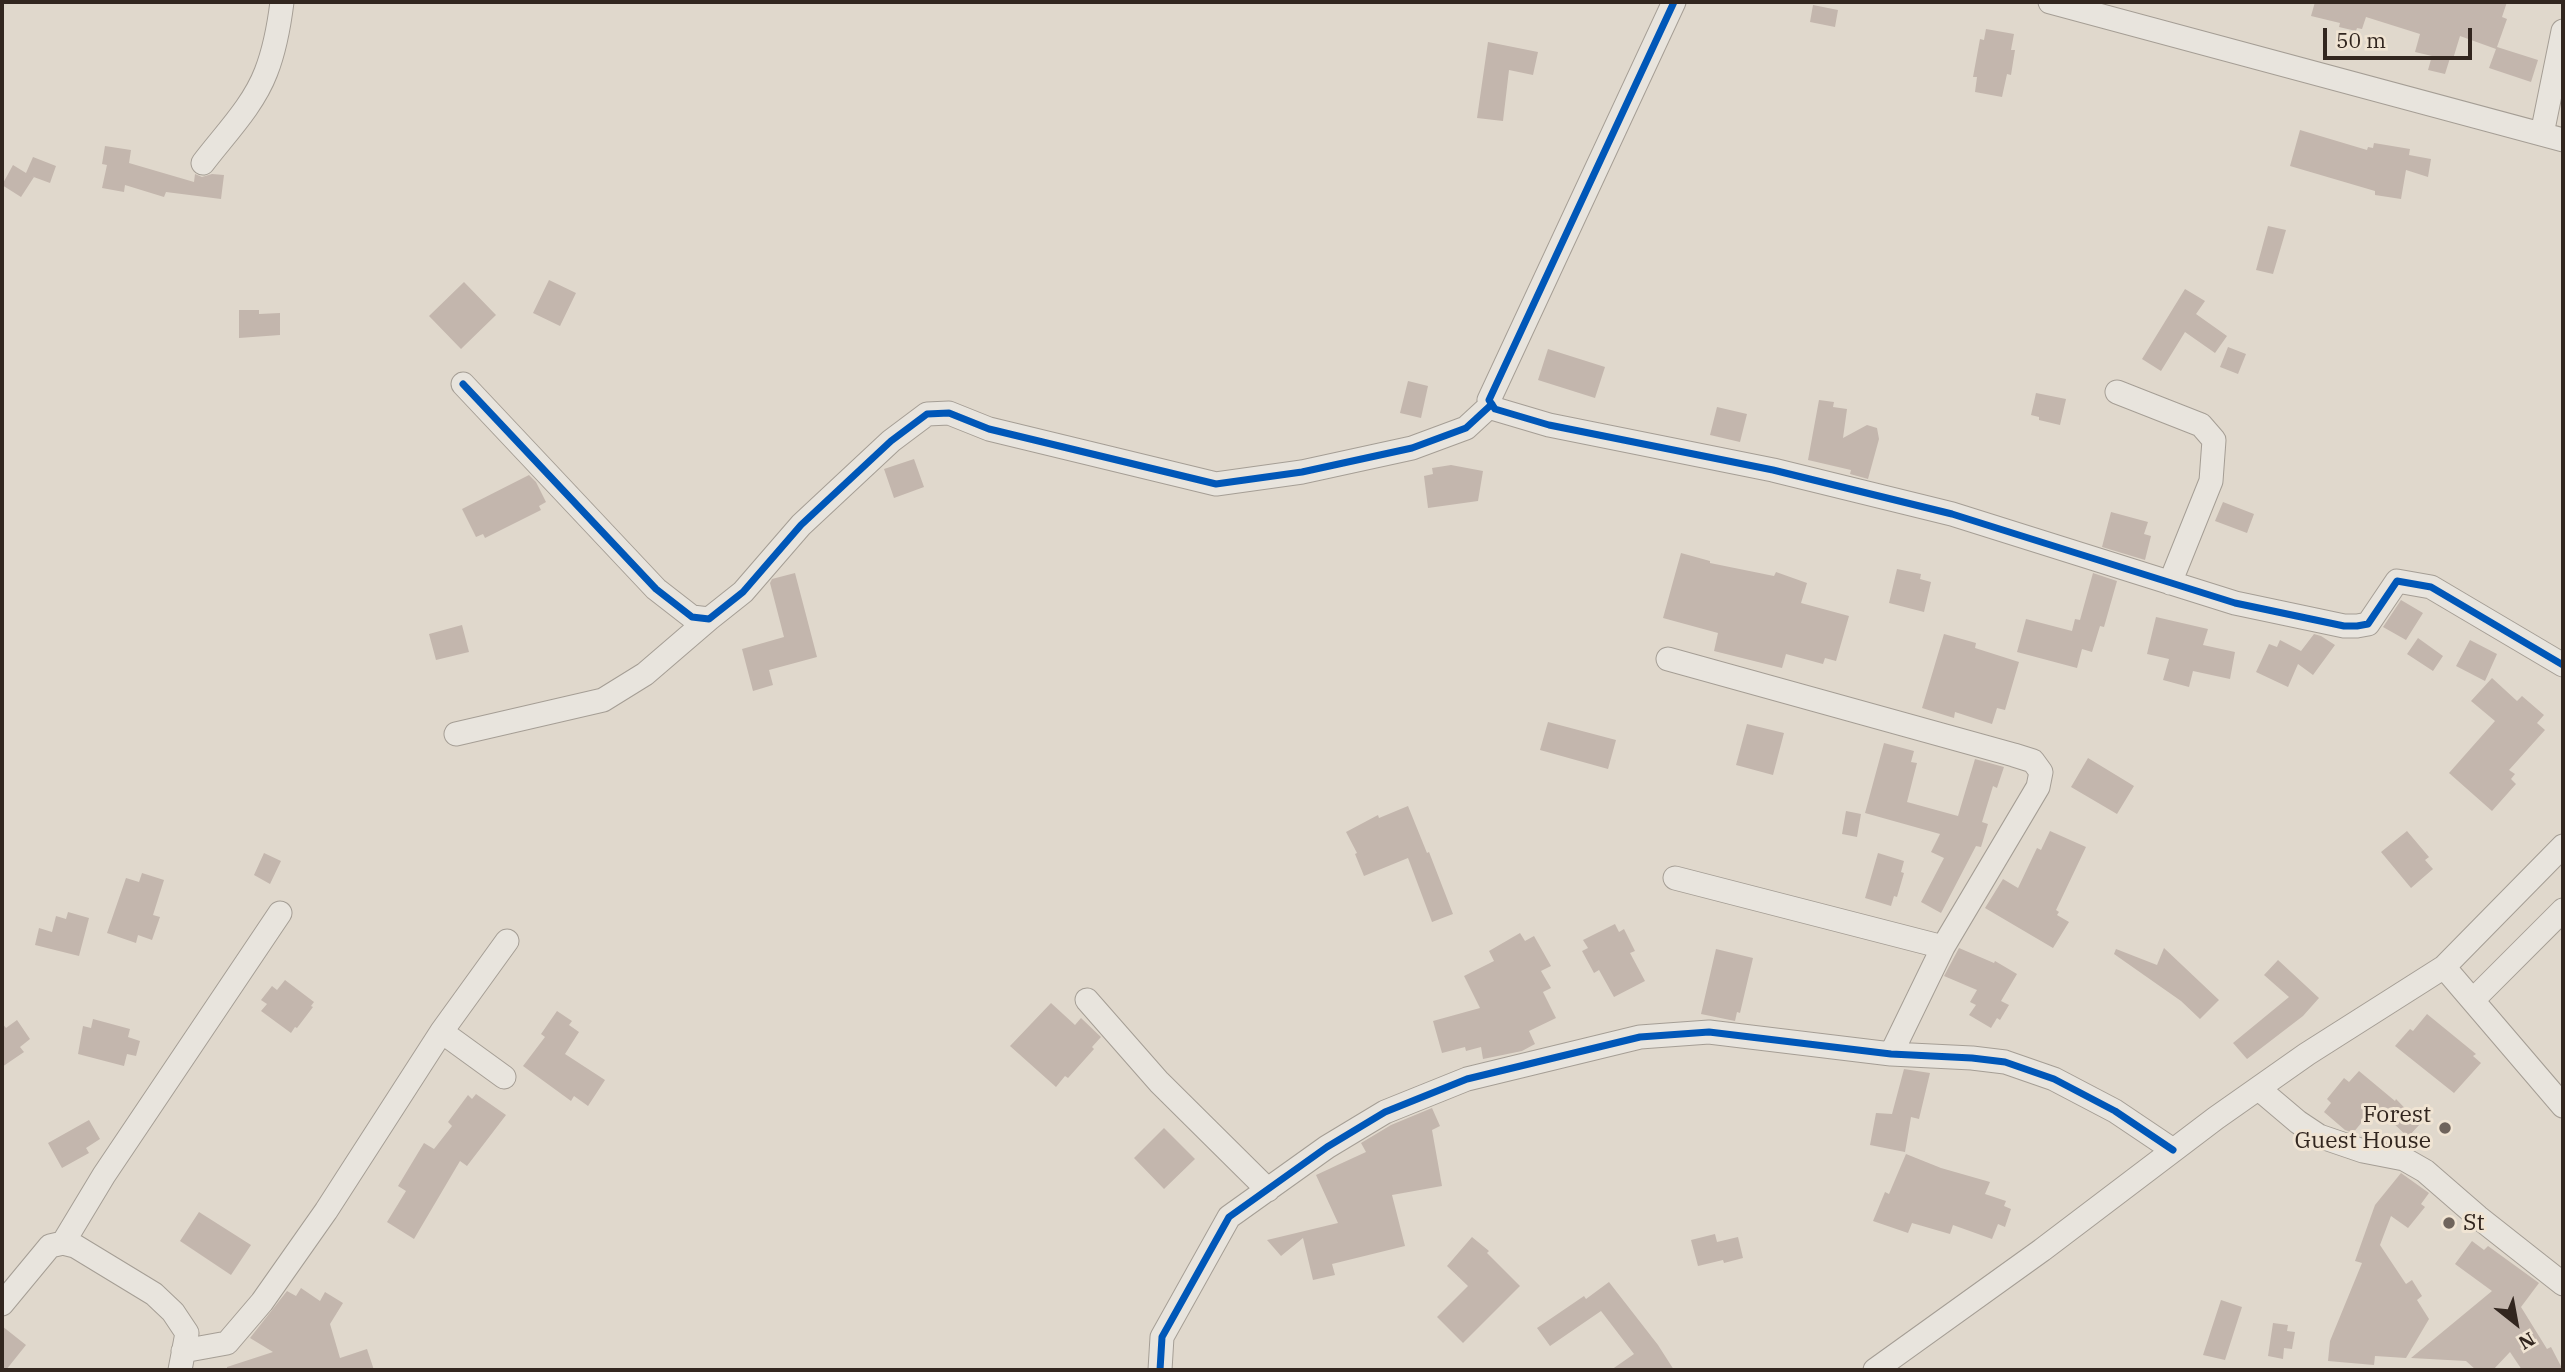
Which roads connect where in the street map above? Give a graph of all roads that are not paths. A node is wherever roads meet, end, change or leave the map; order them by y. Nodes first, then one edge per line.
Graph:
1 (282, 2) edge
2 (1675, 2) edge
3 (2050, 2) edge
4 (2563, 31) edge
5 (2552, 137) edge
6 (203, 163) dead end
7 (463, 384) dead end
8 (2117, 392) dead end
9 (1492, 404) junction
10 (2170, 583) junction
11 (709, 619) junction
12 (1668, 659) dead end
13 (2563, 665) edge
14 (456, 734) dead end
15 (2563, 846) edge
16 (1675, 878) dead end
17 (2563, 910) edge
18 (280, 913) dead end
19 (507, 941) dead end
20 (1943, 947) junction
21 (2444, 967) junction
22 (1087, 1000) dead end
23 (2473, 1000) junction
24 (442, 1032) junction
25 (1891, 1054) junction
26 (504, 1077) dead end
27 (2259, 1089) junction
28 (2563, 1106) edge
29 (2173, 1150) junction
30 (1268, 1190) junction
31 (63, 1243) junction
32 (2563, 1284) edge
33 (2, 1304) edge
34 (182, 1361) edge
35 (1160, 1370) edge
36 (1875, 1370) edge

1 - 6 street
2 - 9 street
3 - 5 street
4 - 5 street
7 - 11 street
8 - 10 street
9 - 10 street
9 - 11 street
10 - 13 street
11 - 14 street
12 - 20 street
15 - 21 street
16 - 20 street
17 - 23 street
18 - 31 street
19 - 24 street
20 - 25 street
21 - 23 street
21 - 27 street
22 - 30 street
23 - 28 street
24 - 26 street
24 - 34 street
25 - 29 street
25 - 30 street
27 - 29 street
27 - 32 street
29 - 36 street
30 - 35 street
31 - 33 street
31 - 34 street

